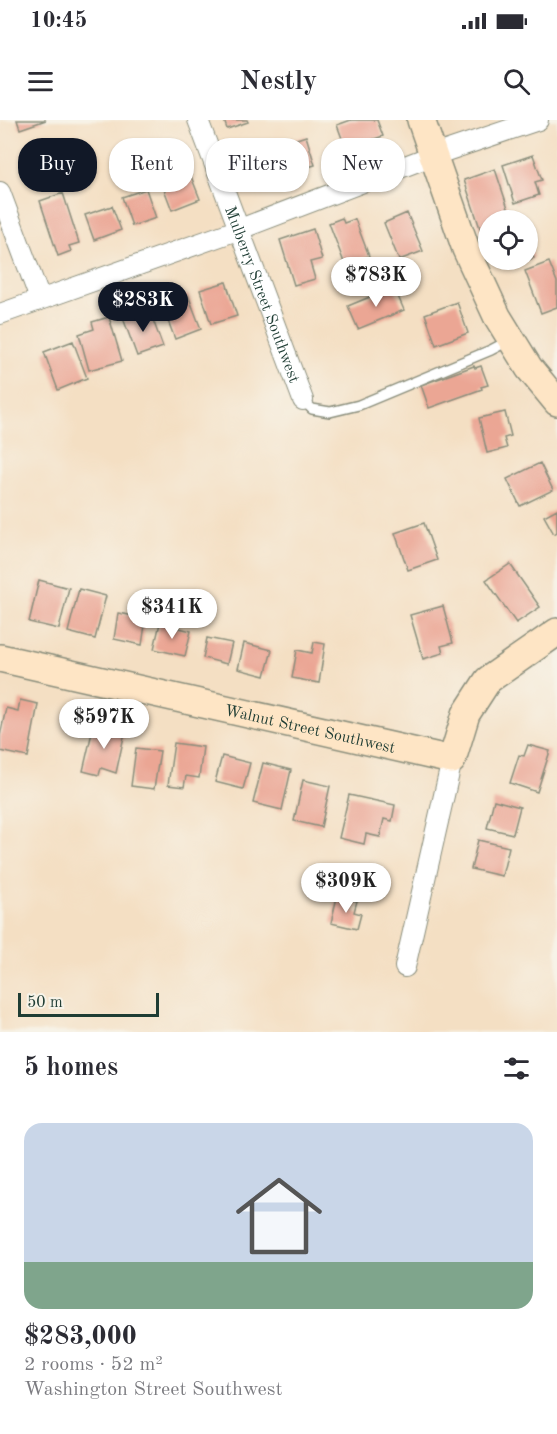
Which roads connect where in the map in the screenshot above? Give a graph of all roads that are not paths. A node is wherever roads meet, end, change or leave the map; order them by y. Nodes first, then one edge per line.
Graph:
1 (198, 120) edge
2 (422, 120) edge
3 (538, 120) edge
4 (434, 155) junction
5 (0, 192) edge
6 (240, 229) junction
7 (40, 299) junction
8 (0, 314) edge
9 (512, 339) junction
10 (303, 400) joint
11 (557, 402) edge
12 (557, 632) edge
13 (0, 658) edge
14 (452, 760) junction
15 (405, 968) dead end

1 - 6 street, Mulberry Street Southwest
2 - 4 street
3 - 4 street
4 - 6 street
4 - 9 street
5 - 7 street
6 - 7 street
6 - 10 street, Mulberry Street Southwest
7 - 8 street
9 - 10 lane
9 - 11 street
12 - 14 street
13 - 14 street, Walnut Street Southwest
14 - 15 street

